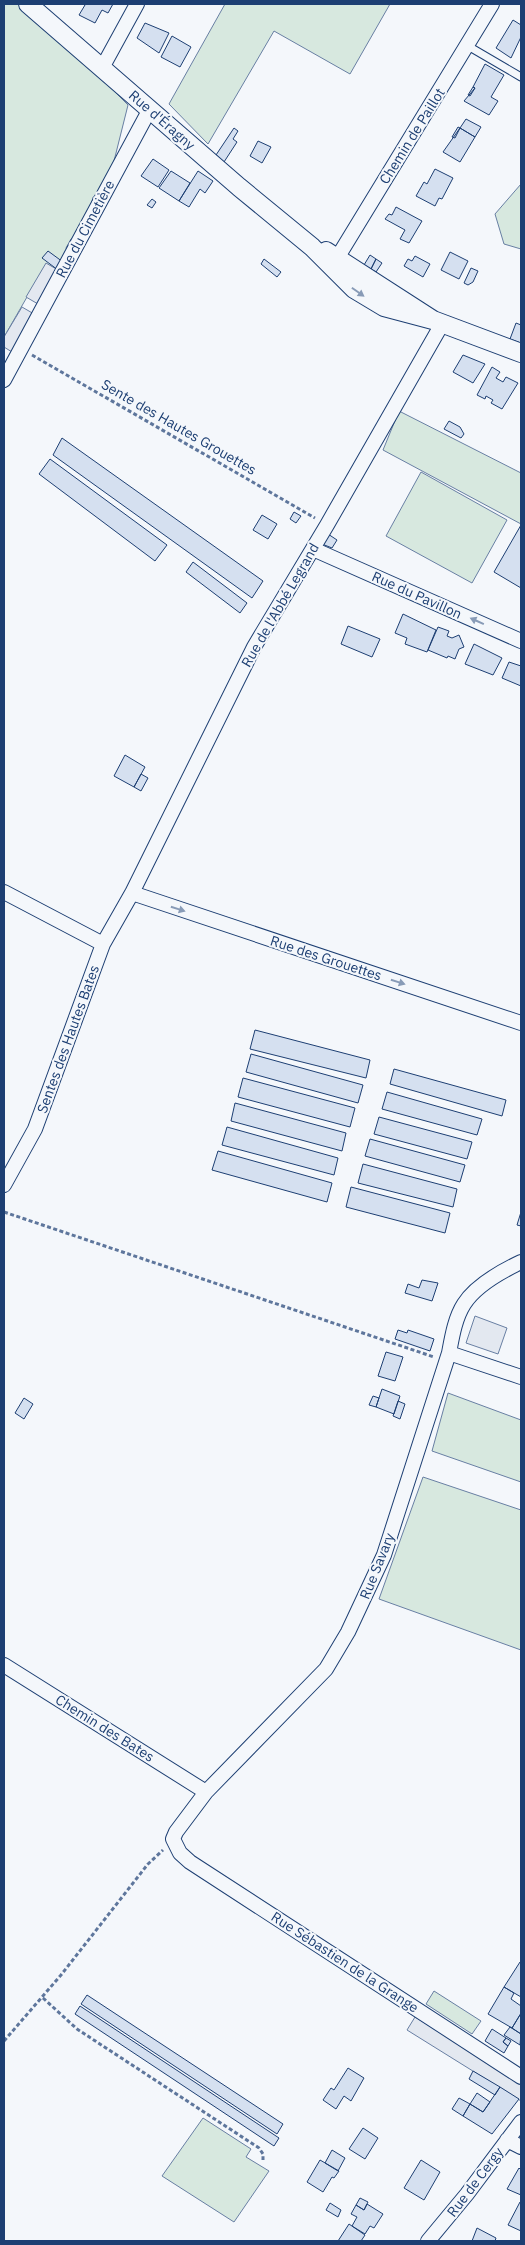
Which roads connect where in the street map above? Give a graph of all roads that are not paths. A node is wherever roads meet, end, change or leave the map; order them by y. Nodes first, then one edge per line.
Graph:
1 (28, 4) edge
2 (138, 4) edge
3 (492, 4) edge
4 (468, 46) junction
5 (102, 68) junction
6 (521, 77) edge
7 (150, 109) junction
8 (336, 264) junction
9 (437, 322) junction
10 (521, 353) edge
11 (4, 380) edge
12 (313, 549) junction
13 (521, 641) edge
14 (4, 892) edge
15 (132, 893) junction
16 (103, 944) junction
17 (521, 1023) edge
18 (4, 1185) edge
19 (521, 1262) edge
20 (447, 1357) junction
21 (521, 1377) edge
22 (4, 1665) edge
23 (206, 1792) junction
24 (174, 1843) joint
25 (521, 2077) edge
26 (521, 2122) edge
27 (507, 2140) junction
28 (521, 2147) edge
29 (428, 2241) edge

1 - 5 street, Rue d'Éragny
2 - 5 street
3 - 4 street, Chemin de Paillot
4 - 6 lane
4 - 8 street, Chemin de Paillot
5 - 7 street, Rue d'Éragny
7 - 8 street, Rue d'Éragny
7 - 11 street, Rue du Cimetière
8 - 9 street, Rue d'Éragny
9 - 10 street, Rue d'Éragny
9 - 12 street, Rue de l'Abbé Legrand
13 -> 12 street, Rue du Pavillon
12 - 15 street, Rue de l'Abbé Legrand
14 - 16 street
15 - 16 street, Sentes des Hautes Bates
15 -> 17 street, Rue des Grouettes
16 - 18 street, Sentes des Hautes Bates
19 - 20 street, Rue Savary
20 - 21 street
20 - 23 street, Rue Savary
22 - 23 street, Chemin des Bates
23 - 24 street, Rue Savary
24 - 25 street, Rue Sébastien de la Grange
26 - 27 street, Rue de Cergy
27 - 28 street
27 - 29 street, Rue de Cergy

